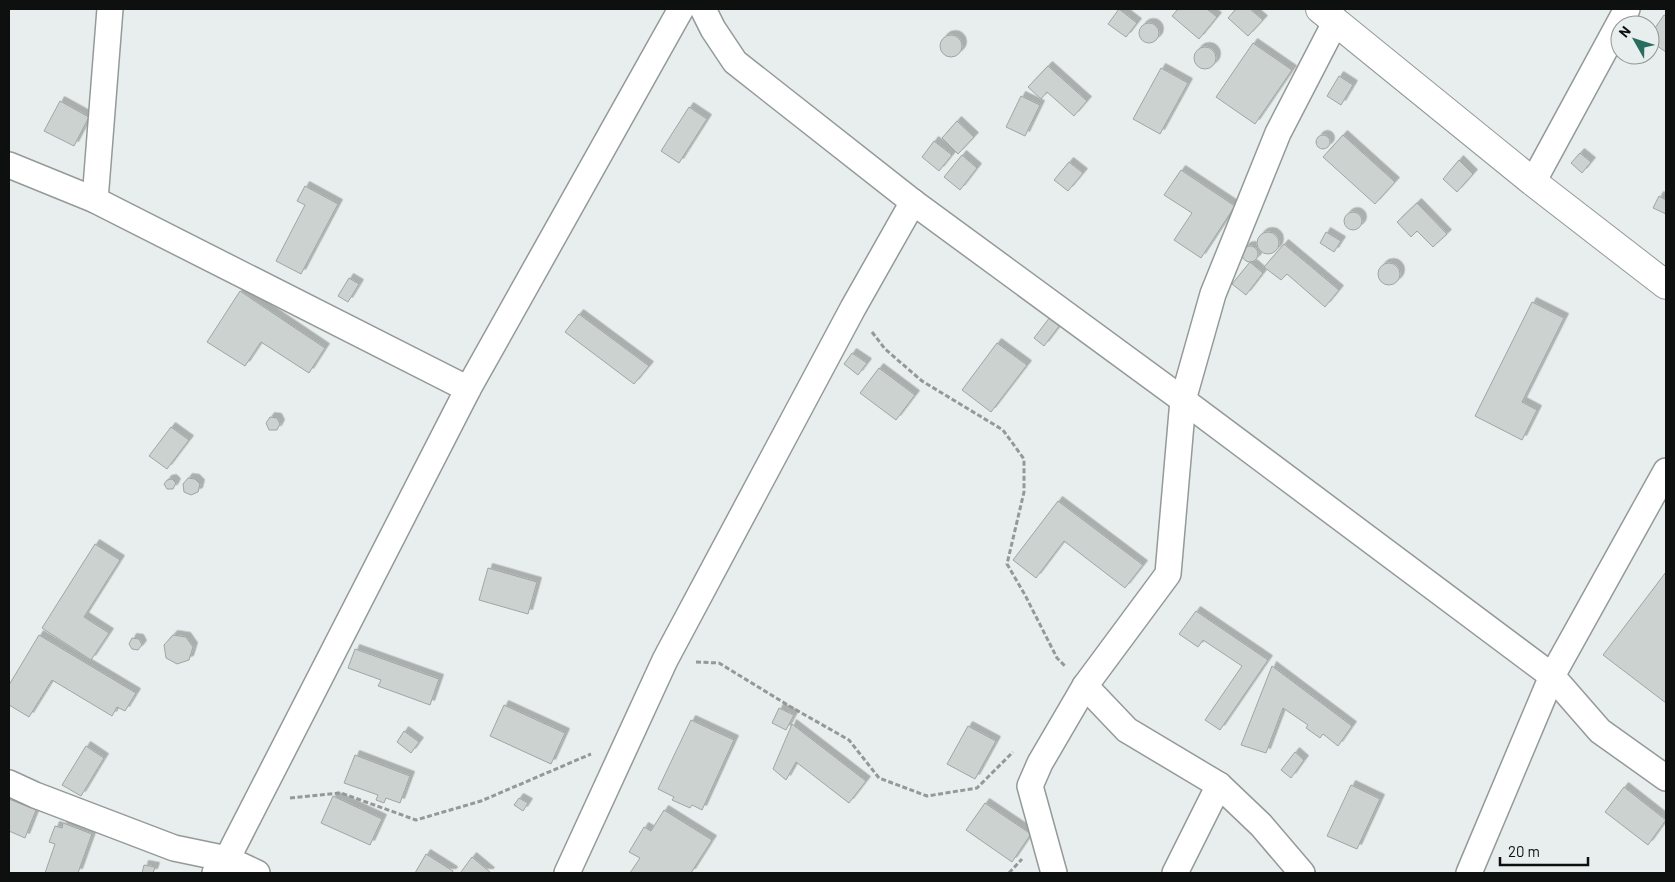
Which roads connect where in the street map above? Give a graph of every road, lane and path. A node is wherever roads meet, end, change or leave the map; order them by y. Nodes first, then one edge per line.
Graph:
1 (110, 9) edge
2 (681, 9) edge
3 (703, 9) edge
4 (1627, 9) edge
5 (1328, 15) edge
6 (9, 165) edge
7 (1533, 182) junction
8 (95, 200) junction
9 (913, 202) junction
10 (1666, 285) edge
11 (853, 308) junction
12 (468, 389) junction
13 (1182, 400) junction
14 (1666, 472) edge
15 (665, 660) junction
16 (1552, 676) junction
17 (1085, 686) junction
18 (1016, 749) dead end
19 (595, 752) dead end
20 (1666, 778) edge
21 (9, 782) edge
22 (1219, 785) junction
23 (257, 801) junction
24 (221, 866) edge
25 (257, 873) edge
26 (567, 873) edge
27 (1054, 873) edge
28 (1175, 873) edge
29 (1302, 873) edge
30 (1469, 873) edge

1 - 8 street
2 - 12 street
3 - 9 street
4 - 7 street
5 - 7 street
5 - 13 street
6 - 8 street
7 - 10 street
8 - 12 street
9 - 11 street
9 - 13 street
11 - 15 street
11 - 17 path
12 - 23 street
13 - 16 street
13 - 17 street
14 - 16 street
15 - 18 path
15 - 26 street
16 - 20 street
16 - 30 street
17 - 22 street
17 - 27 street
19 - 23 path
21 - 24 street
22 - 28 street
22 - 29 street
23 - 24 street
24 - 25 street

